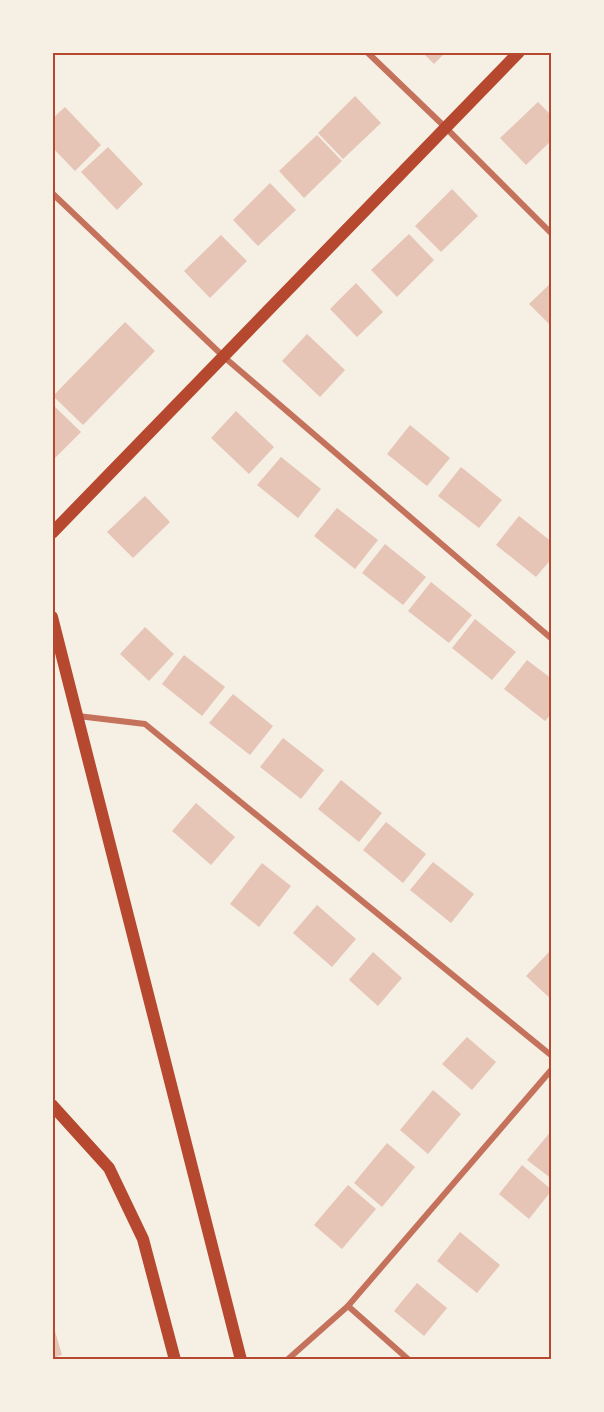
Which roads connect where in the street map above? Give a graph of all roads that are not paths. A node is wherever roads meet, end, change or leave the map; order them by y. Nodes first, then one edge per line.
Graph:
1 (367, 52) edge
2 (519, 52) edge
3 (446, 128) junction
4 (52, 193) edge
5 (552, 234) edge
6 (224, 357) junction
7 (52, 533) edge
8 (52, 617) edge
9 (552, 639) edge
10 (77, 716) junction
11 (552, 1056) edge
12 (552, 1069) edge
13 (52, 1105) edge
14 (348, 1306) junction
15 (175, 1359) edge
16 (241, 1359) edge
17 (287, 1359) edge
18 (408, 1359) edge

1 - 3 street
2 - 3 main road
3 - 5 street
3 - 6 main road
4 - 6 street
6 - 7 main road
6 - 9 street
8 - 10 main road
10 - 11 street
10 - 16 main road
12 - 14 street
13 - 15 main road
14 - 17 street
14 - 18 street

